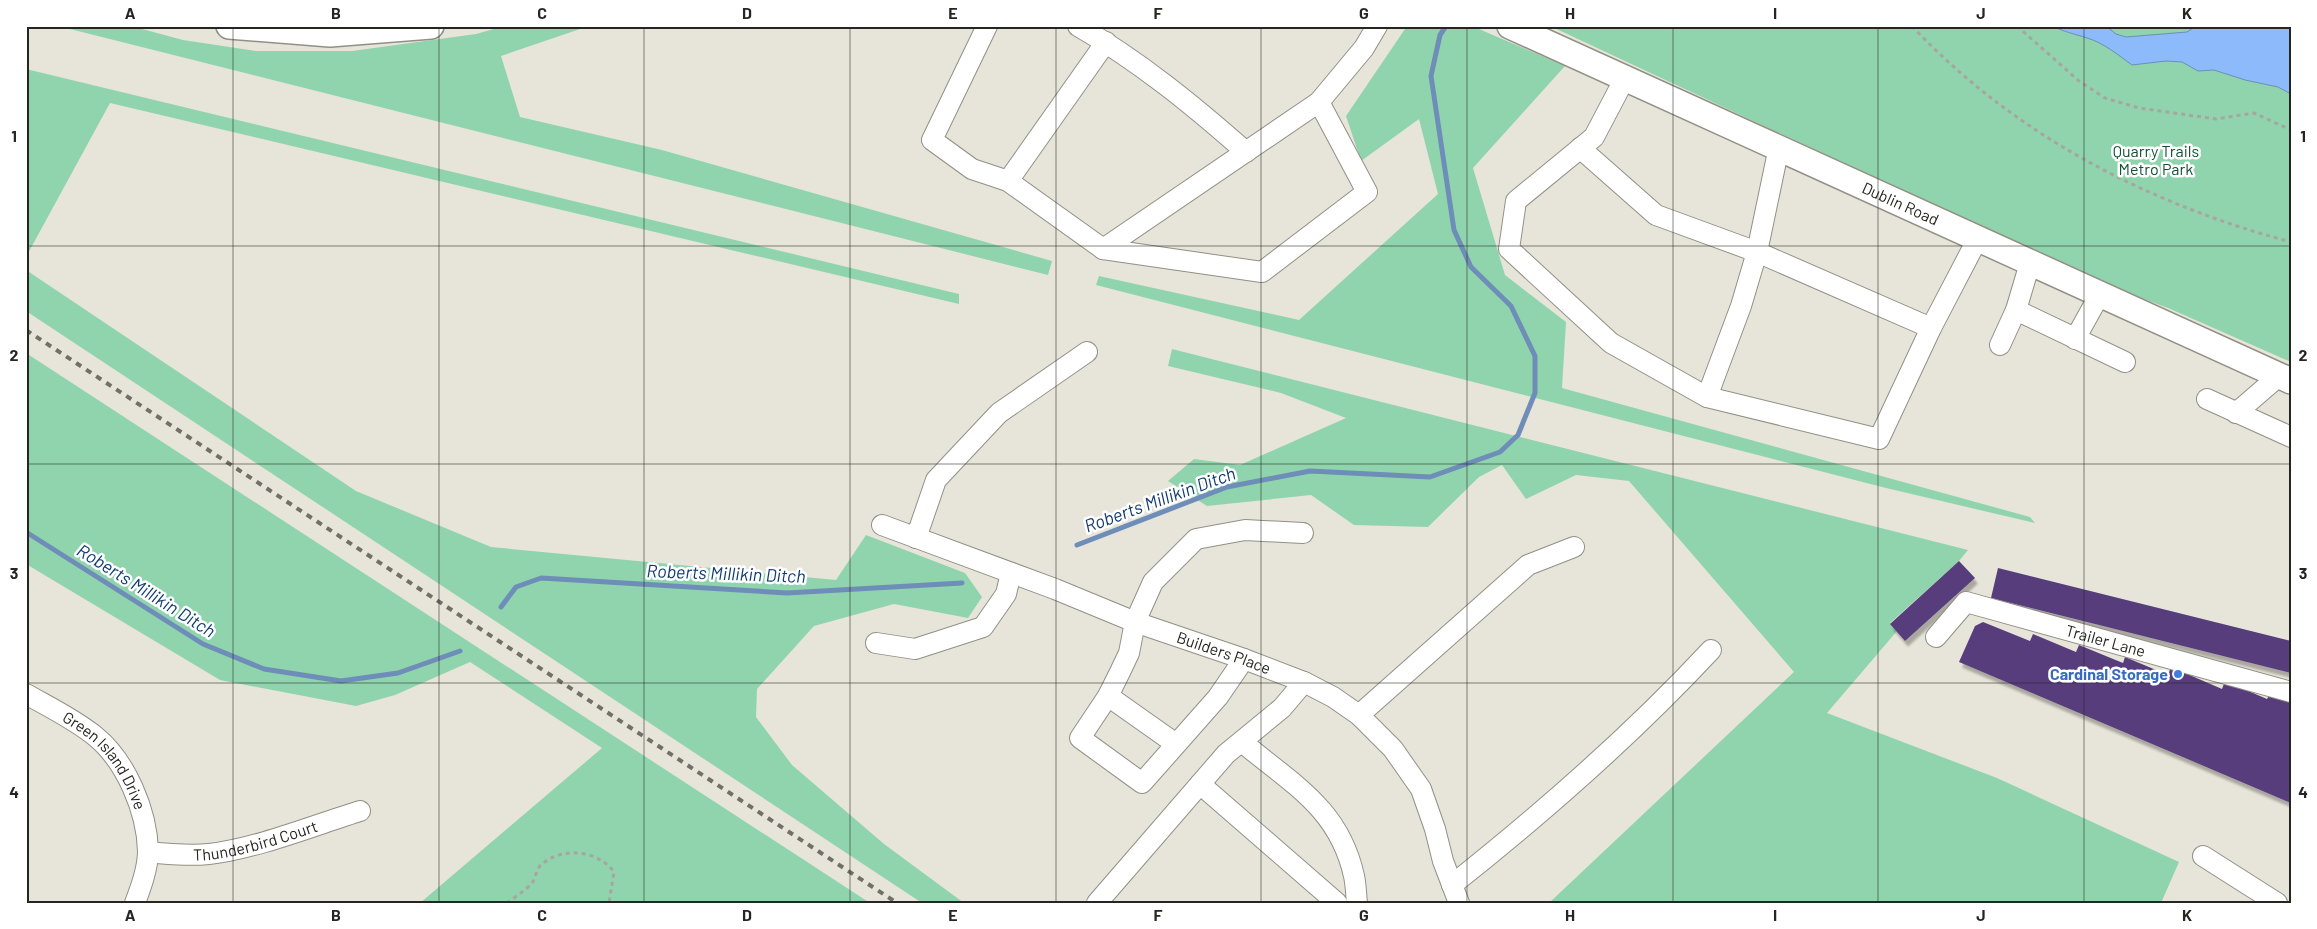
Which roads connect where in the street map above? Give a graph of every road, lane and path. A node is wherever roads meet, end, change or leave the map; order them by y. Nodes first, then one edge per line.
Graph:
1 (229, 26) edge
2 (430, 26) edge
3 (987, 26) edge
4 (1078, 26) edge
5 (1377, 26) edge
6 (1510, 26) edge
7 (1912, 26) edge
8 (2017, 26) edge
9 (1106, 42) junction
10 (1625, 78) junction
11 (1319, 102) junction
12 (2291, 130) edge
13 (1580, 148) junction
14 (1778, 148) junction
15 (1246, 152) junction
16 (1008, 181) junction
17 (1978, 238) junction
18 (2291, 242) edge
19 (1103, 249) junction
20 (1757, 252) junction
21 (2030, 263) junction
22 (2100, 294) junction
23 (2016, 310) junction
24 (1931, 328) junction
25 (2075, 339) junction
26 (2000, 345) dead end
27 (1087, 352) dead end
28 (2125, 362) dead end
29 (2285, 378) edge
30 (1707, 397) junction
31 (2206, 399) dead end
32 (2236, 412) junction
33 (2291, 437) edge
34 (882, 525) dead end
35 (1304, 533) dead end
36 (916, 538) junction
37 (1574, 547) dead end
38 (1011, 573) junction
39 (1136, 622) junction
40 (1936, 637) dead end
41 (876, 643) dead end
42 (1711, 650) dead end
43 (1244, 659) junction
44 (1304, 682) junction
45 (2291, 692) edge
46 (26, 694) edge
47 (1108, 696) junction
48 (1359, 715) junction
49 (1242, 742) junction
50 (1176, 744) junction
51 (1200, 784) junction
52 (360, 811) dead end
53 (148, 852) junction
54 (2203, 856) dead end
55 (1455, 894) edge
56 (135, 903) edge
57 (507, 903) edge
58 (609, 903) edge
59 (1097, 903) edge
60 (1337, 903) edge
61 (1357, 903) edge
62 (2278, 903) edge

1 - 2 main road
3 - 16 street
4 - 9 street
5 - 11 street
6 - 10 main road, Dublin Road
7 - 18 path
8 - 12 path
9 - 15 street
9 - 16 street
10 - 13 street
10 - 14 main road, Dublin Road
11 - 15 street
11 - 19 street
13 - 20 street
13 - 30 street
14 - 17 main road, Dublin Road
14 - 20 street
15 - 19 street
16 - 19 street
17 - 21 main road, Dublin Road
17 - 24 street
20 - 24 street
20 - 30 street
21 - 22 main road, Dublin Road
21 - 23 street
22 - 25 street
22 - 29 main road, Dublin Road
23 - 25 street
23 - 26 street
24 - 30 street
25 - 28 street
27 - 36 street
29 - 32 street
31 - 32 street
32 - 33 street
34 - 36 street, Builders Place
35 - 39 street
36 - 38 street, Builders Place
37 - 48 street
38 - 39 street, Builders Place
38 - 41 street
39 - 43 street, Builders Place
39 - 47 street
40 - 45 street, Trailer Lane
42 - 55 street
43 - 44 street, Builders Place
43 - 50 street
44 - 48 street, Builders Place
44 - 49 street
46 - 53 street, Green Island Drive
47 - 50 street
47 - 50 street
48 - 55 street, Builders Place
49 - 51 street
49 - 61 street
51 - 59 street
51 - 60 street
52 - 53 street, Thunderbird Court
53 - 56 street, Green Island Drive
54 - 62 street
57 - 58 path

